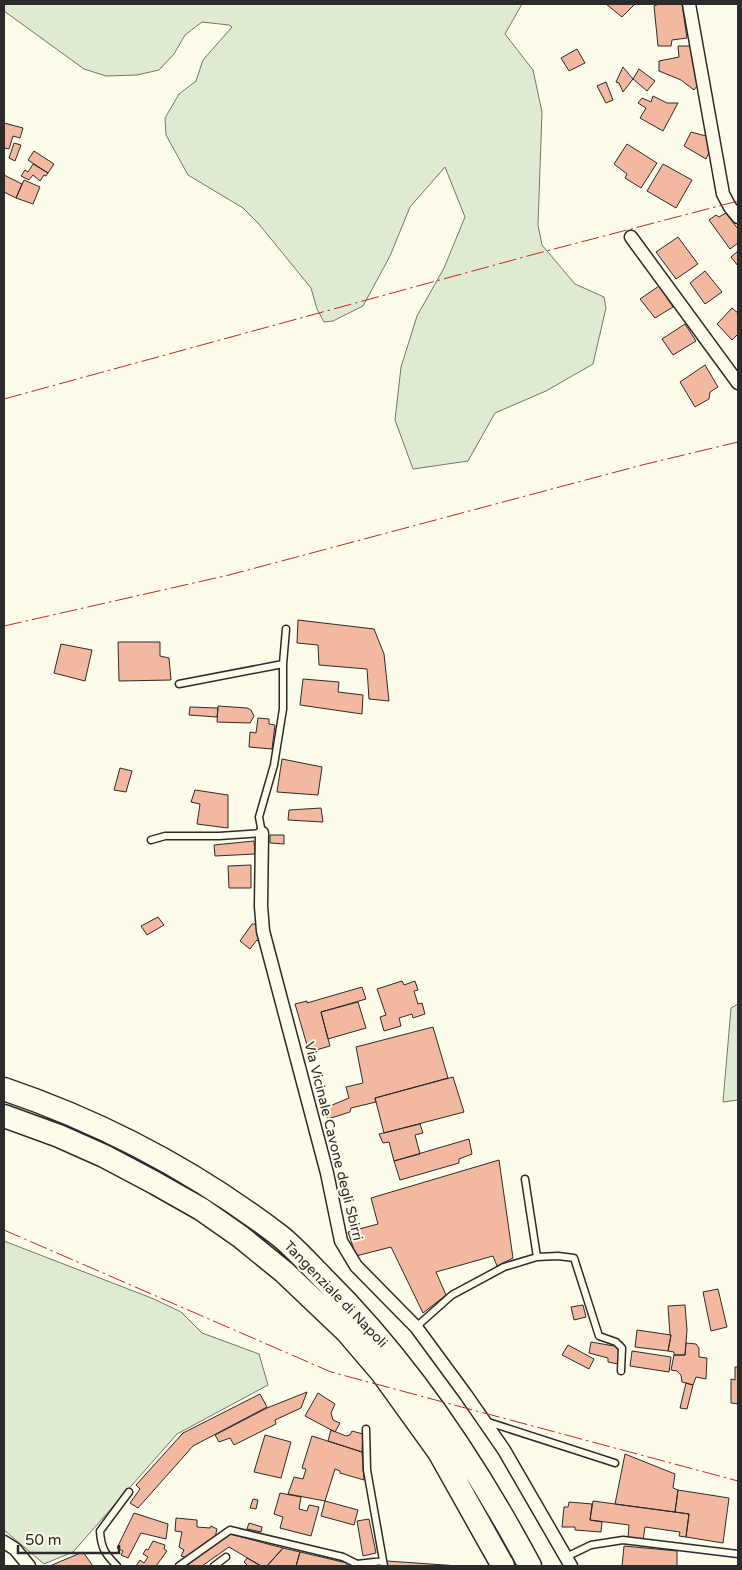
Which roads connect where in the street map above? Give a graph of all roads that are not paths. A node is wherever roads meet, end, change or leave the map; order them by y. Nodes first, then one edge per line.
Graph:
1 (688, 4) edge
2 (738, 217) edge
3 (631, 237) dead end
4 (738, 384) edge
5 (286, 629) dead end
6 (283, 664) junction
7 (179, 684) dead end
8 (262, 833) junction
9 (151, 840) dead end
10 (4, 1089) edge
11 (4, 1116) edge
12 (525, 1179) dead end
13 (537, 1257) junction
14 (416, 1327) junction
15 (621, 1371) dead end
16 (483, 1420) junction
17 (366, 1429) dead end
18 (615, 1463) dead end
19 (130, 1492) dead end
20 (4, 1542) edge
21 (738, 1554) edge
22 (226, 1557) dead end
23 (569, 1562) edge
24 (383, 1564) edge
25 (29, 1566) edge
26 (117, 1566) edge
27 (179, 1566) edge
28 (214, 1566) edge
29 (503, 1566) edge
30 (530, 1566) edge

1 - 2 street
3 - 4 street
5 - 6 lane
6 - 7 lane
6 - 8 lane
8 - 9 lane
8 - 14 street, Via Vicinale Cavone degli Sbirri
10 - 30 highway, Tangenziale di Napoli
11 - 29 highway, Tangenziale di Napoli
12 - 13 lane
13 - 14 lane
13 - 15 lane
14 - 16 street, Via Vicinale Cavone degli Sbirri
16 - 18 lane
16 - 23 street, Via Vicinale Cavone degli Sbirri
17 - 24 lane
19 - 26 lane
20 - 25 street
21 - 23 lane
22 - 28 lane
24 - 27 lane

